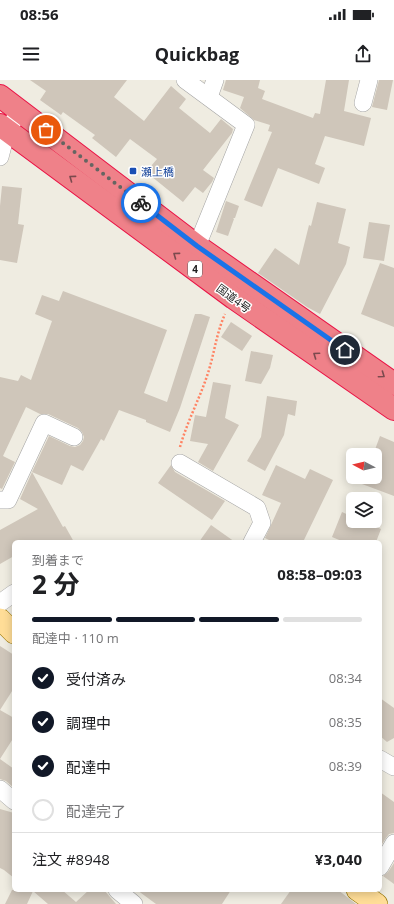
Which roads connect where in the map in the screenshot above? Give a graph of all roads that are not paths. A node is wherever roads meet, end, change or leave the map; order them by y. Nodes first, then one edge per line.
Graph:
1 (185, 80) edge
2 (215, 80) edge
3 (369, 80) edge
4 (0, 96) edge
5 (209, 97) junction
6 (363, 103) dead end
7 (20, 111) junction
8 (3, 127) edge
9 (0, 157) edge
10 (197, 246) junction
11 (394, 384) edge
12 (394, 410) edge
13 (74, 437) dead end
14 (180, 463) road end
15 (0, 500) edge
16 (253, 540) edge
17 (12, 594) edge
18 (0, 603) edge
19 (0, 618) edge
20 (12, 631) edge
21 (0, 789) edge
22 (12, 799) edge
23 (394, 843) edge
24 (382, 864) edge
25 (119, 892) edge
26 (134, 904) edge

1 - 5 street
2 - 5 street
3 - 6 street
4 - 7 highway, 国道4号 / 4
5 - 10 street
7 - 8 street
7 - 10 highway, 国道4号 / 4
8 - 9 street
12 -> 8 highway, 国道4号 / 4
10 -> 11 highway, 国道4号 / 4
13 - 15 street
14 - 16 street
17 - 18 street
19 - 20 main road
21 - 22 street
23 - 24 street
25 - 26 street

